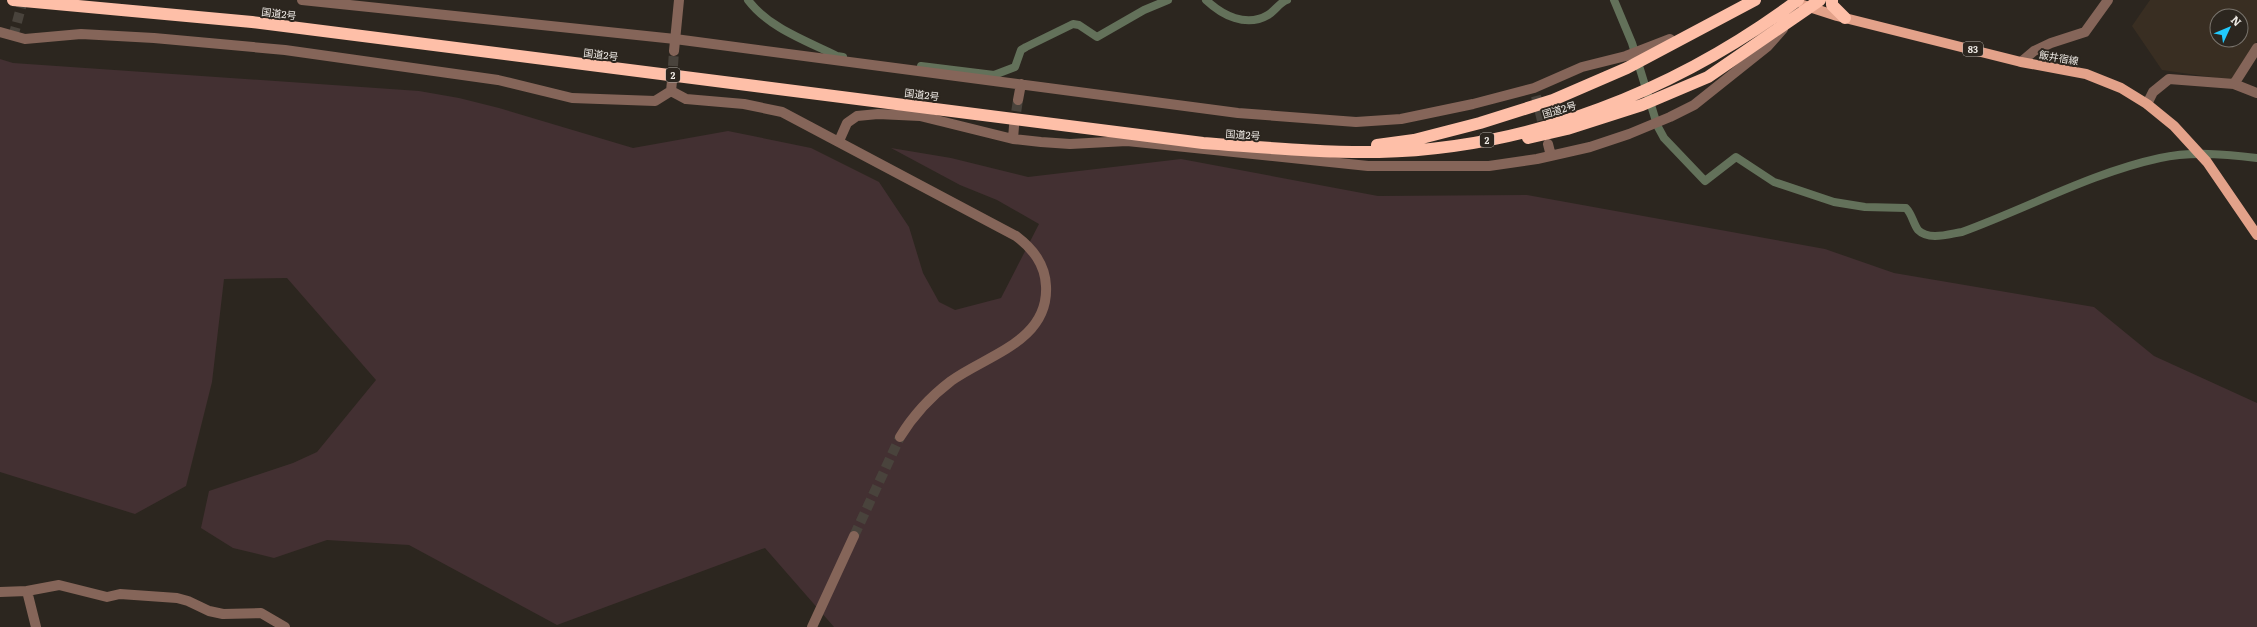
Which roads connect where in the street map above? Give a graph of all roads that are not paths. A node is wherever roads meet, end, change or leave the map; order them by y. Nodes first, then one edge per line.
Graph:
1 (14, 0) edge
2 (306, 0) edge
3 (679, 0) edge
4 (1755, 0) edge
5 (1797, 0) edge
6 (1820, 0) edge
7 (1832, 0) edge
8 (2108, 0) edge
9 (1809, 8) junction
10 (1794, 16) junction
11 (1845, 18) junction
12 (0, 32) edge
13 (675, 39) junction
14 (2257, 48) edge
15 (674, 51) tunnel mouth
16 (2021, 62) junction
17 (1623, 63) junction
18 (1021, 84) junction
19 (2234, 84) junction
20 (2254, 91) edge
21 (1018, 100) tunnel mouth
22 (1639, 100) junction
23 (2147, 104) junction
24 (1014, 126) tunnel mouth
25 (1013, 138) junction
26 (839, 141) junction
27 (1548, 144) tunnel mouth
28 (1333, 152) junction
29 (1551, 156) junction
30 (2257, 235) edge
31 (900, 437) tunnel mouth
32 (854, 536) tunnel mouth
33 (27, 591) junction
34 (0, 592) edge
35 (36, 627) edge
36 (285, 627) edge
37 (812, 627) edge

1 - 28 highway, 国道2号 / 2
2 - 13 street
3 - 13 street
4 - 17 highway
5 - 9 main road, 飯井宿線 / 83
5 - 22 highway, 国道2号 / 2
6 - 9 highway
7 - 11 highway
8 - 16 street
9 - 10 highway
9 - 11 main road, 飯井宿線 / 83
10 - 22 highway
10 - 29 street
11 - 16 main road, 飯井宿線 / 83
12 - 26 street
13 - 15 street
13 - 18 street
14 - 19 street
16 - 23 main road, 飯井宿線 / 83
17 - 18 street
17 - 28 highway
18 - 21 street
19 - 20 street
19 - 23 street
22 - 28 highway, 国道2号 / 2
23 - 30 main road, 飯井宿線 / 83
24 - 25 street
25 - 26 street
25 - 29 street
26 - 31 street
27 - 29 street
32 - 37 street
33 - 34 street
33 - 35 street
33 - 36 street

